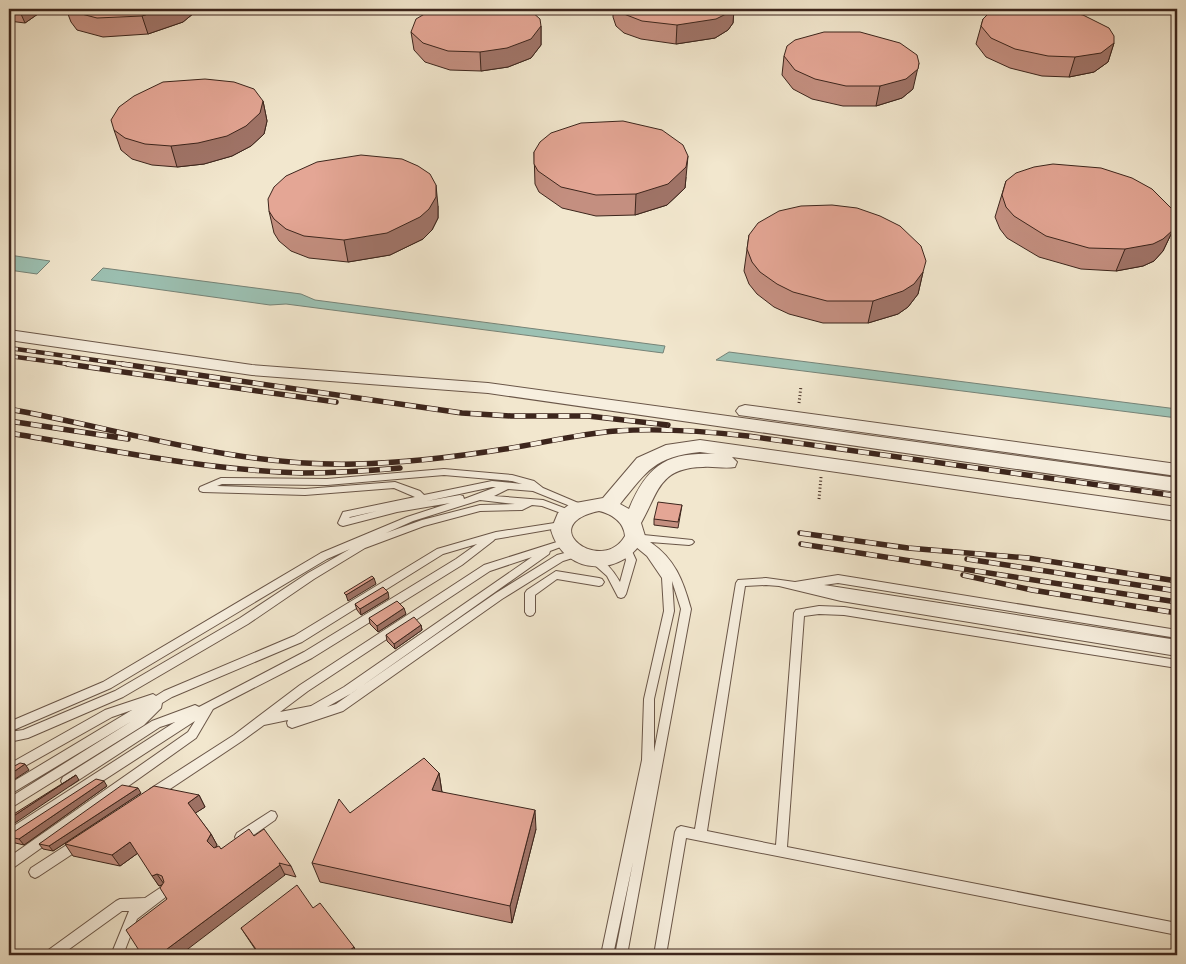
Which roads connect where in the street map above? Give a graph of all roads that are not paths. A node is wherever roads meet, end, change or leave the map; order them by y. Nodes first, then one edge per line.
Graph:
1 (1132, 9) edge
2 (1177, 12) edge
3 (9, 323) edge
4 (9, 335) edge
5 (1177, 470) edge
6 (508, 485) junction
7 (1177, 485) edge
8 (540, 490) junction
9 (476, 498) junction
10 (423, 501) junction
11 (532, 501) junction
12 (608, 505) junction
13 (1177, 514) edge
14 (1177, 527) edge
15 (496, 535) junction
16 (572, 535) junction
17 (631, 537) junction
18 (688, 542) dead end
19 (599, 582) dead end
20 (796, 586) junction
21 (530, 612) dead end
22 (1177, 634) edge
23 (1177, 644) edge
24 (1177, 652) edge
25 (1177, 664) edge
26 (168, 694) junction
27 (210, 705) junction
28 (261, 721) junction
29 (292, 722) dead end
30 (9, 727) edge
31 (9, 737) edge
32 (9, 770) edge
33 (9, 790) edge
34 (148, 797) edge
35 (9, 804) edge
36 (17, 813) edge
37 (272, 816) dead end
38 (9, 835) edge
39 (92, 835) edge
40 (700, 836) junction
41 (228, 846) edge
42 (781, 852) junction
43 (9, 864) edge
44 (35, 872) dead end
45 (163, 892) edge
46 (147, 904) junction
47 (1177, 929) edge
48 (51, 955) edge
49 (117, 955) edge
50 (607, 955) edge
51 (621, 955) edge
52 (660, 955) edge

1 - 2 lane
3 - 5 street
4 - 7 street
6 - 8 lane
6 - 9 lane
6 - 10 lane
8 - 10 lane
8 - 16 lane
9 - 10 lane
9 - 11 lane
9 - 30 lane
10 - 10 lane
11 - 16 lane
11 - 31 lane
12 - 13 street
12 - 16 street
12 - 17 street
14 - 17 street
15 - 16 lane
15 - 26 lane
15 - 27 lane
16 - 17 street
16 - 17 lane
16 - 28 lane
16 - 28 lane
16 - 29 lane
17 - 18 lane
17 - 50 lane
17 - 51 lane
19 - 21 lane
20 - 22 lane
20 - 23 lane
20 - 24 lane
20 - 40 lane
25 - 42 lane
26 - 32 lane
26 - 33 lane
26 - 35 lane
27 - 36 lane
27 - 38 lane
27 - 43 lane
28 - 34 lane
37 - 41 lane
39 - 44 lane
40 - 42 lane
40 - 52 lane
42 - 47 lane
45 - 46 lane
46 - 48 lane
46 - 49 lane

